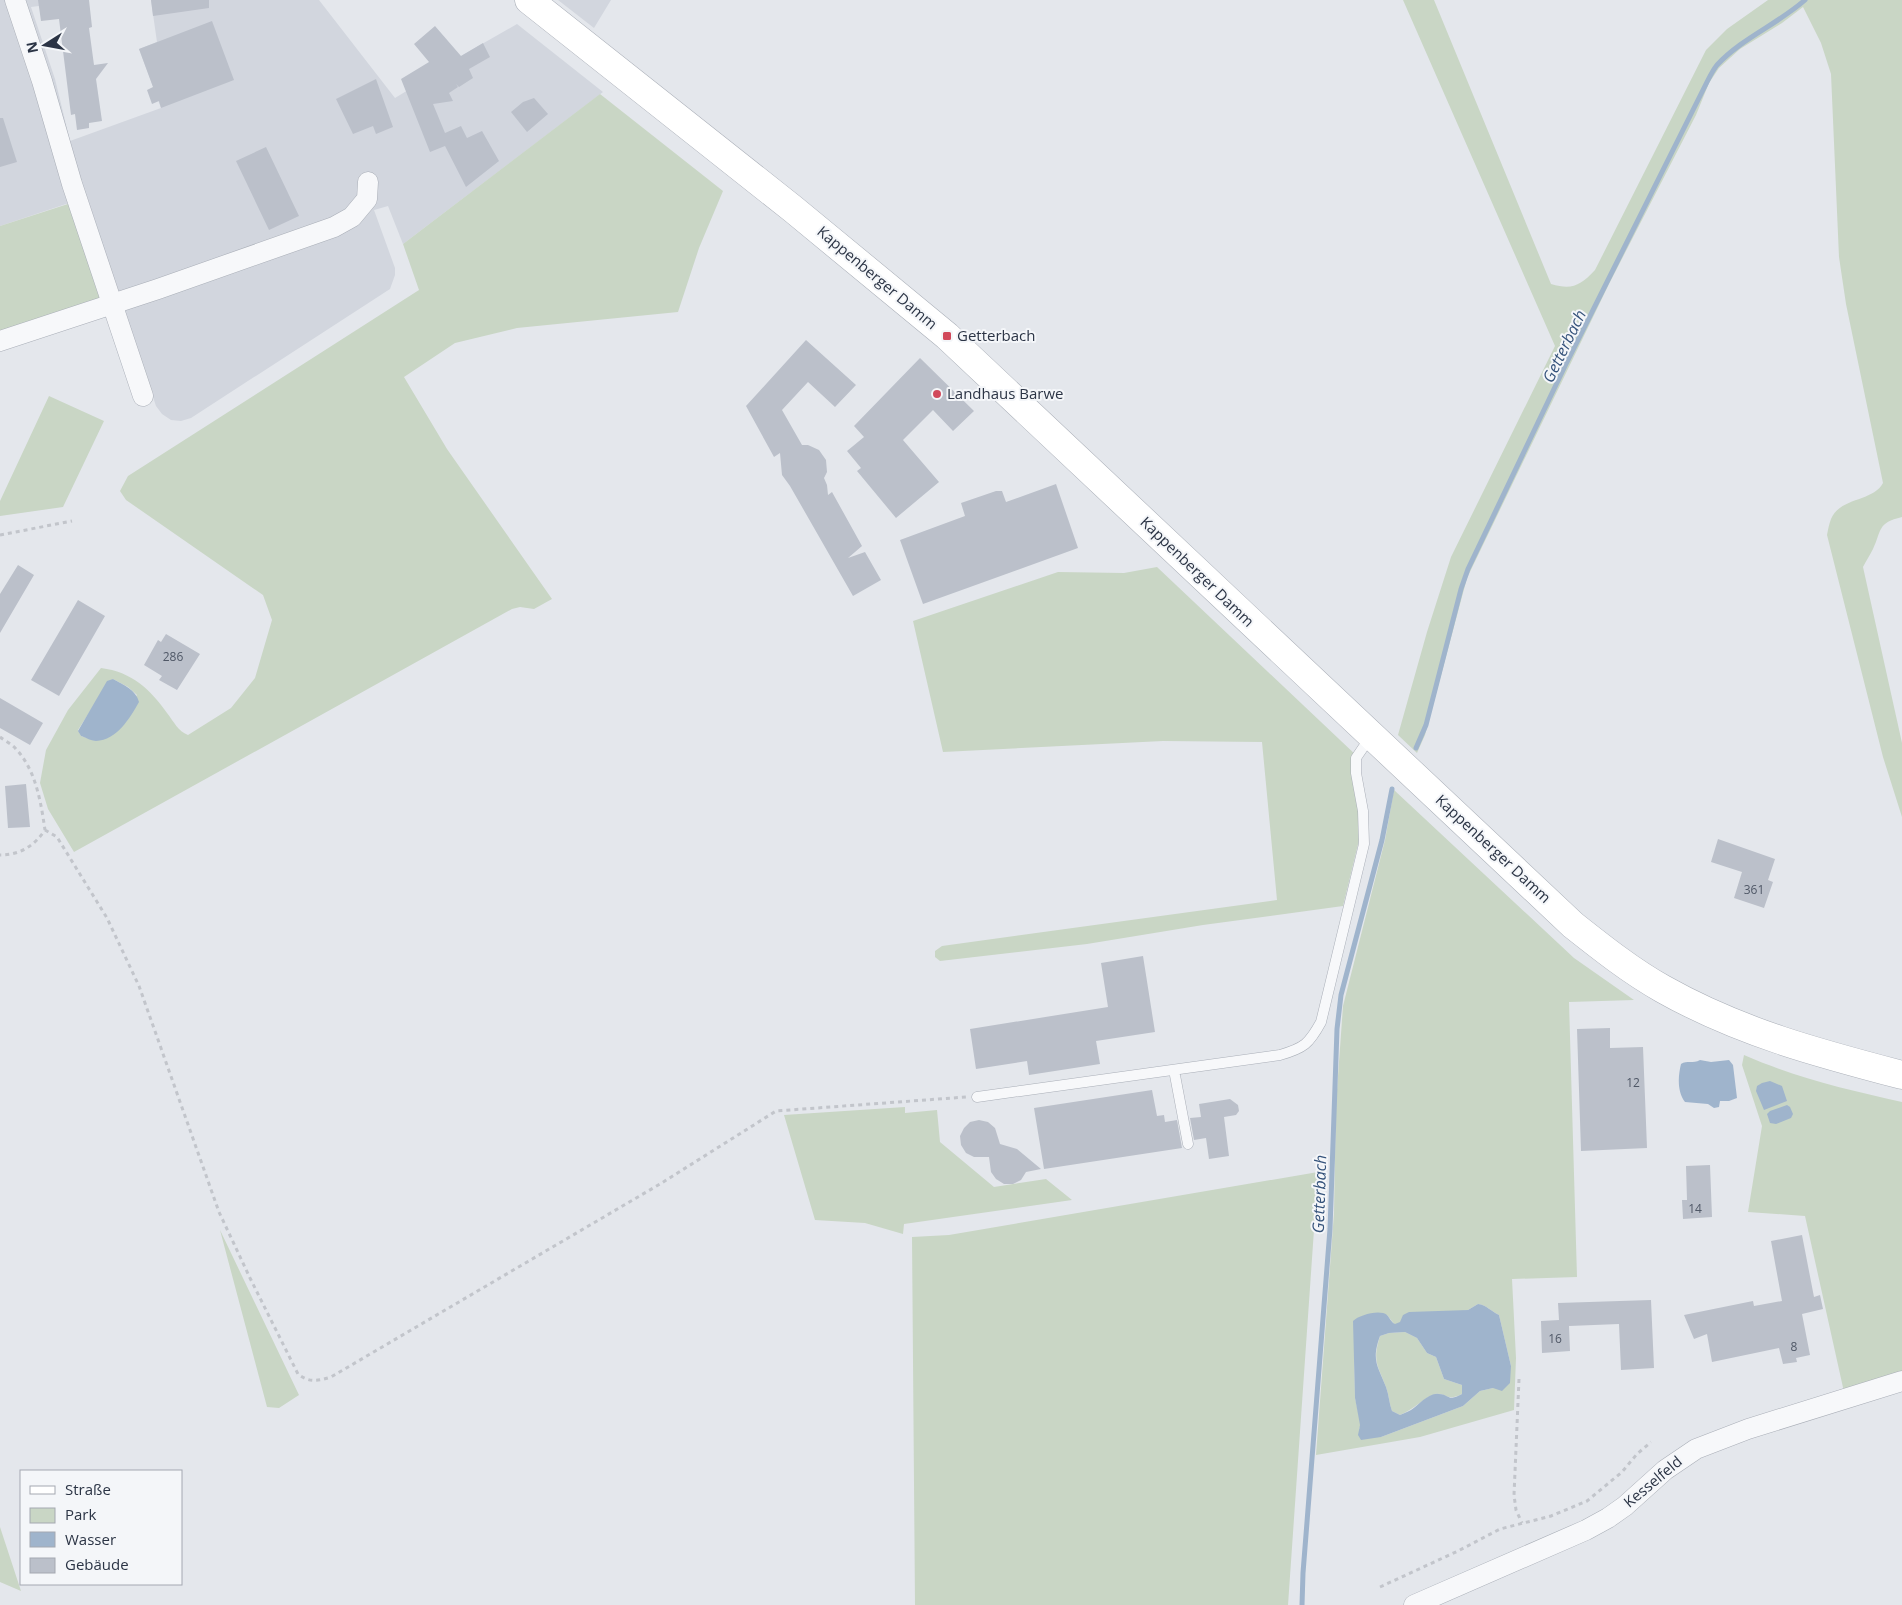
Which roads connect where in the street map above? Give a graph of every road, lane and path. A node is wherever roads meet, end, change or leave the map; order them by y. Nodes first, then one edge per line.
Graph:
1 (15, 0) edge
2 (529, 0) edge
3 (368, 182) dead end
4 (111, 304) junction
5 (0, 342) edge
6 (143, 396) dead end
7 (72, 521) dead end
8 (0, 535) edge
9 (1371, 736) junction
10 (0, 737) edge
11 (46, 830) junction
12 (0, 855) edge
13 (1174, 1070) junction
14 (1902, 1074) edge
15 (977, 1097) joint
16 (1188, 1144) dead end
17 (1520, 1379) dead end
18 (1902, 1381) edge
19 (1651, 1442) dead end
20 (1522, 1523) junction
21 (1380, 1587) dead end
22 (1414, 1605) edge

1 - 4 street
2 - 9 main road, Kappenberger Damm
3 - 4 street
4 - 5 street
4 - 6 street
7 - 8 path
9 - 13 lane
9 - 14 main road, Kappenberger Damm
10 - 11 path
11 - 12 path
11 - 15 path
13 - 15 lane
13 - 16 lane
17 - 20 path
18 - 22 street, Kesselfeld
19 - 20 path
20 - 21 path

